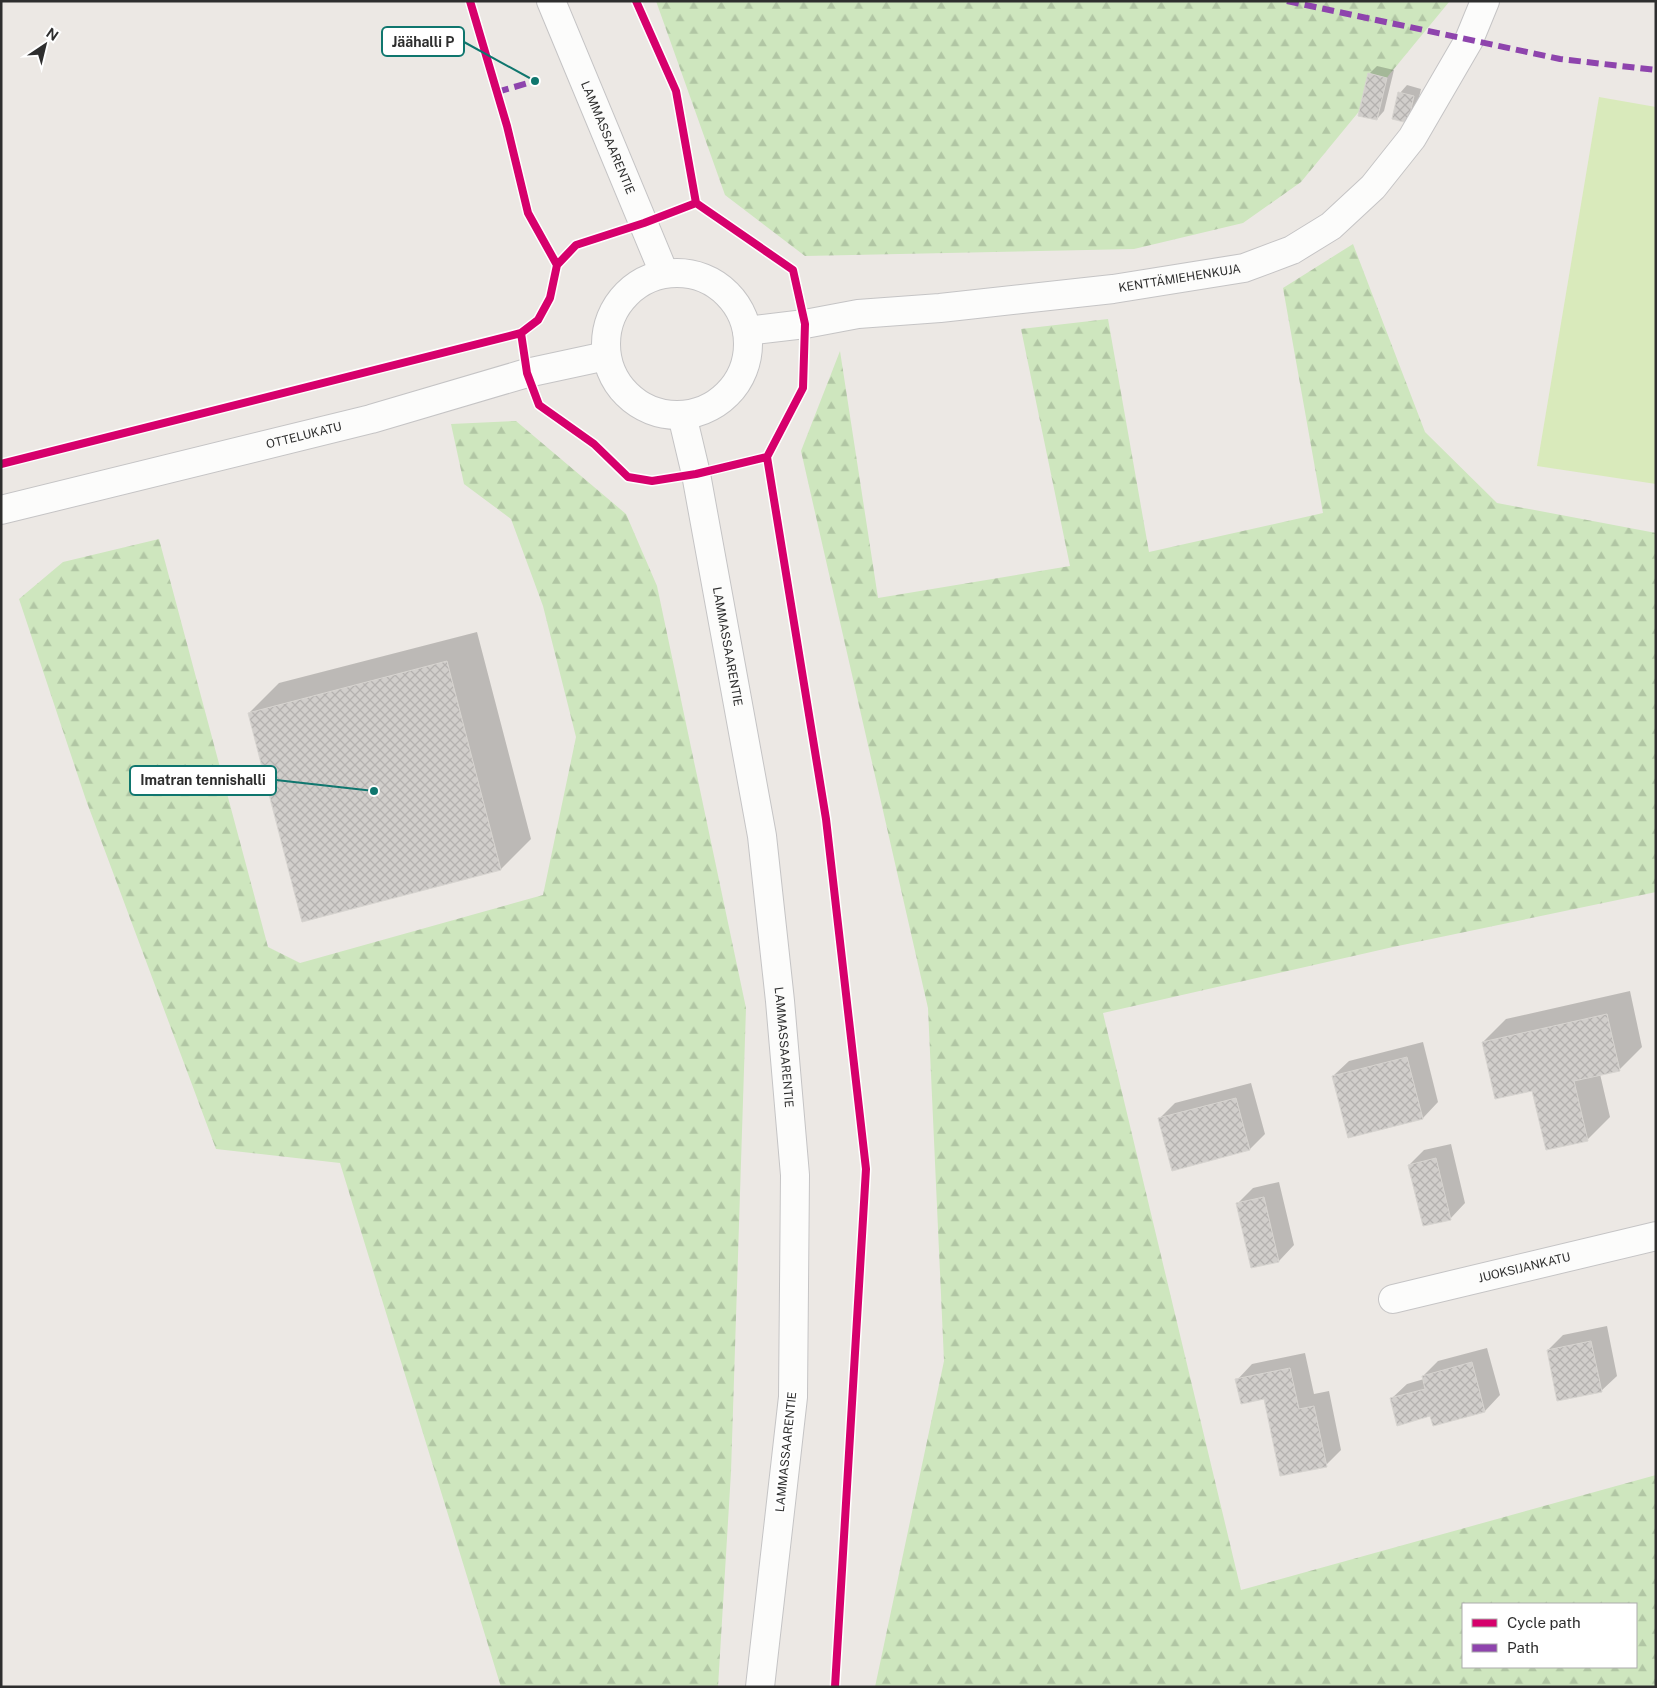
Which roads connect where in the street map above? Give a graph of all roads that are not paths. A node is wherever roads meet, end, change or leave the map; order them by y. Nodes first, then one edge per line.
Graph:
1 (551, 1) edge
2 (1485, 1) edge
3 (664, 273) junction
4 (747, 331) junction
5 (606, 356) junction
6 (682, 415) junction
7 (1, 510) edge
8 (1656, 1236) edge
9 (1393, 1299) dead end
10 (760, 1687) edge

1 - 3 street, LAMMASSAARENTIE
2 - 4 street, KENTTÄMIEHENKUJA
3 - 4 street
3 - 5 street
4 - 6 street
5 - 6 street
5 - 7 street, OTTELUKATU
6 - 10 street, LAMMASSAARENTIE
8 - 9 street, JUOKSIJANKATU

